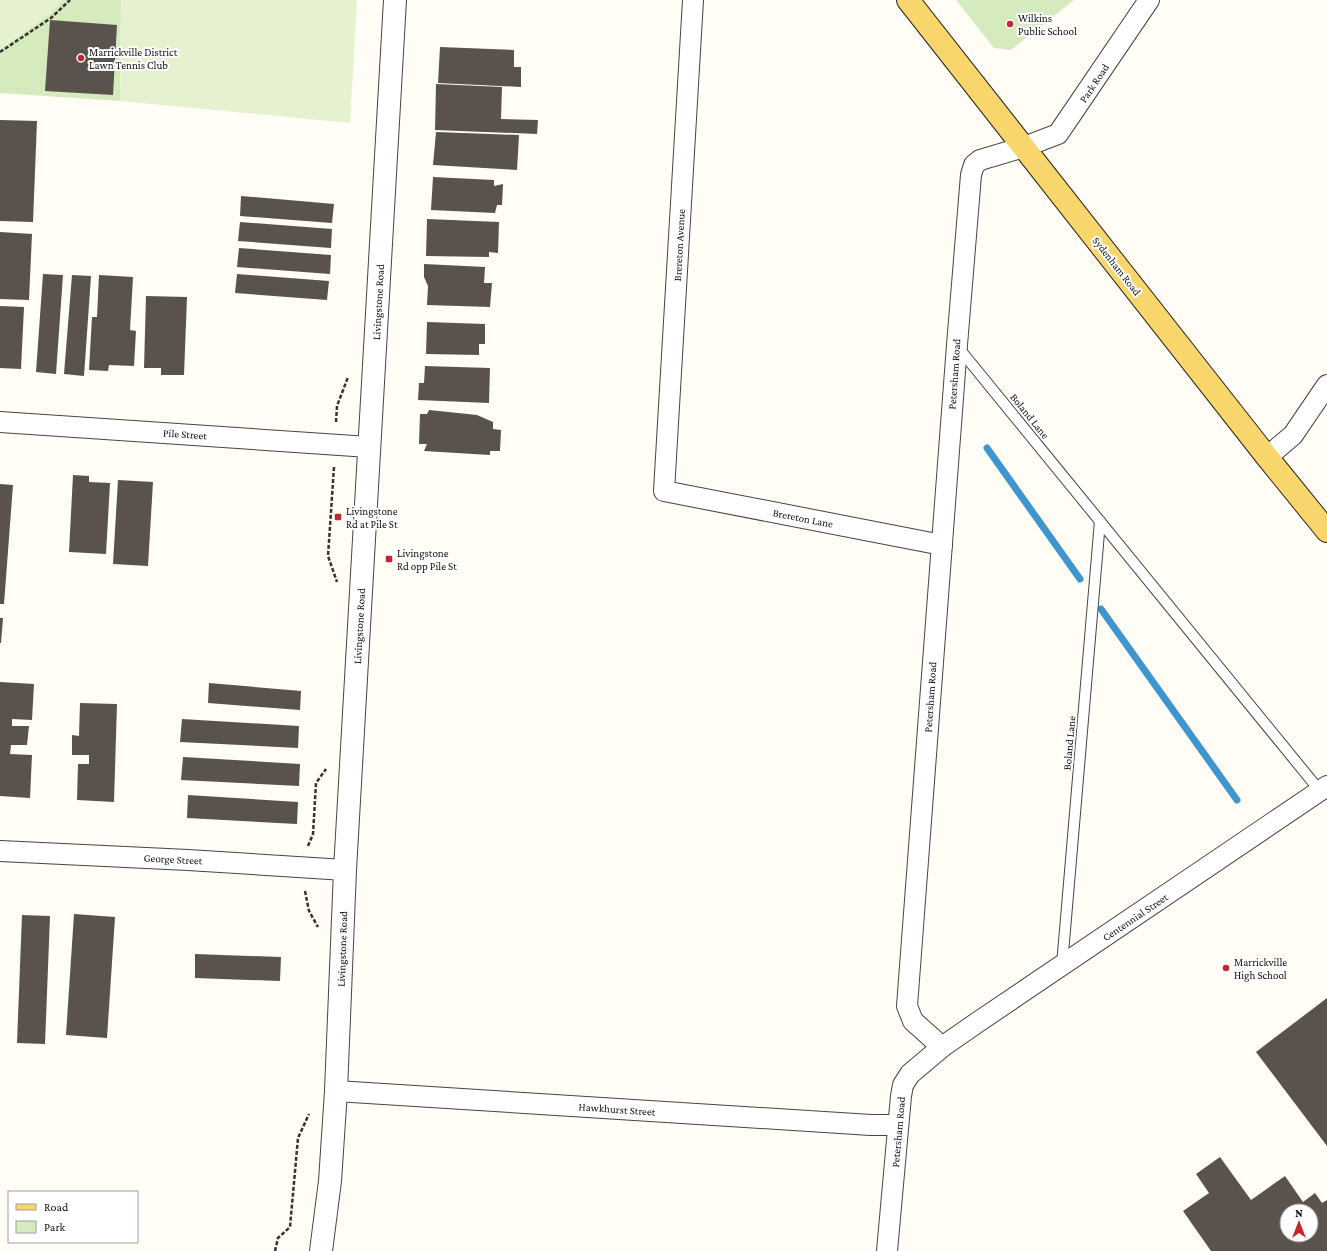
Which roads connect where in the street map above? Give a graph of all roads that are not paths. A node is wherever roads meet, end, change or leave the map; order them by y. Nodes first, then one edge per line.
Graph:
1 (395, 0) edge
2 (693, 0) edge
3 (908, 0) edge
4 (1149, 0) edge
5 (1024, 147) junction
6 (957, 345) junction
7 (1327, 385) edge
8 (0, 422) edge
9 (369, 446) junction
10 (1267, 457) junction
11 (664, 491) joint
12 (1100, 521) junction
13 (1327, 531) edge
14 (942, 545) junction
15 (1323, 788) edge
16 (0, 851) edge
17 (345, 870) junction
18 (1062, 967) junction
19 (942, 1047) junction
20 (336, 1091) junction
21 (898, 1125) junction
22 (321, 1251) edge
23 (887, 1251) edge

1 - 9 street, Livingstone Road
2 - 11 street, Brereton Avenue
3 - 5 main road, Sydenham Road
4 - 5 street, Park Road
5 - 6 street, Petersham Road
5 - 10 main road, Sydenham Road
6 - 12 lane, Boland Lane
6 - 14 street, Petersham Road
7 - 10 street
8 - 9 street, Pile Street
9 - 17 street, Livingstone Road
10 - 13 main road, Sydenham Road
11 - 14 street, Brereton Lane
12 - 15 lane, Boland Lane
12 - 18 lane, Boland Lane
14 - 19 street, Petersham Road
15 - 18 street, Centennial Street
16 - 17 street, George Street
17 - 20 street, Livingstone Road
18 - 19 street, Centennial Street
19 - 21 street, Petersham Road
20 - 21 street, Hawkhurst Street
20 - 22 street, Livingstone Road
21 - 23 street, Petersham Road

